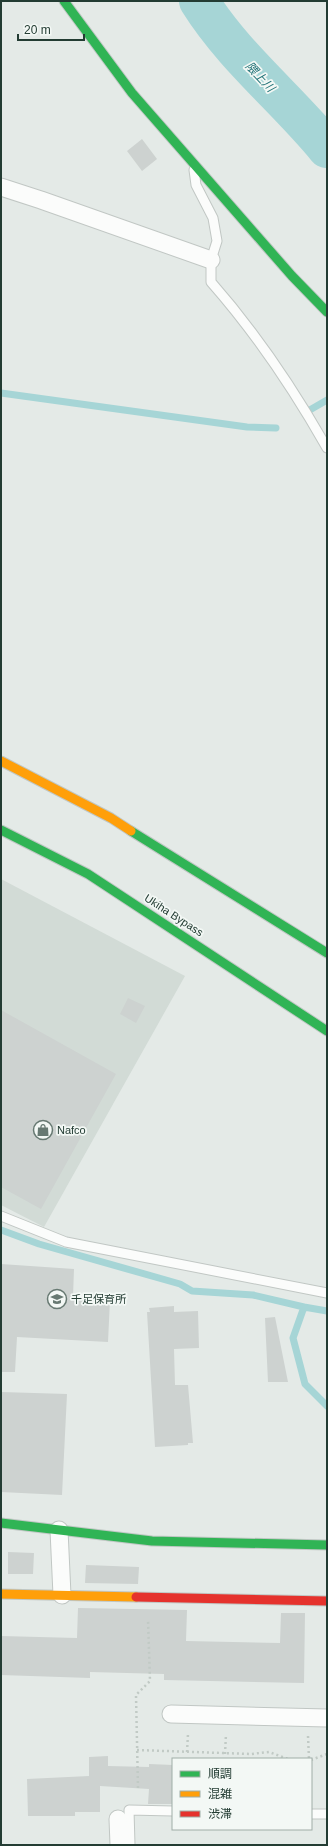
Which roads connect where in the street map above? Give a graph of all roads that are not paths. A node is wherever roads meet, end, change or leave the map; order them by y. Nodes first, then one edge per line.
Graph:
1 (64, 1) edge
2 (193, 164) junction
3 (1, 188) edge
4 (211, 260) junction
5 (327, 312) edge
6 (327, 448) edge
7 (1, 761) edge
8 (1, 830) edge
9 (327, 953) edge
10 (327, 1031) edge
11 (1, 1216) edge
12 (327, 1294) edge
13 (1, 1523) edge
14 (58, 1530) junction
15 (327, 1545) edge
16 (1, 1594) edge
17 (62, 1595) junction
18 (327, 1600) edge
19 (171, 1714) dead end
20 (327, 1718) edge
21 (172, 1811) edge
22 (312, 1814) edge
23 (327, 1814) edge
24 (118, 1819) dead end
25 (119, 1845) edge
26 (130, 1845) edge

1 - 2 main road
2 - 4 lane
2 - 5 main road
3 - 4 street
4 - 6 lane
7 - 9 main road
8 - 10 main road, Ukiha Bypass
11 - 12 lane
13 - 14 main road
14 - 15 main road
14 - 17 street
16 - 17 main road
17 - 18 main road
19 - 20 street
21 - 26 lane
22 - 23 lane
24 - 25 street

